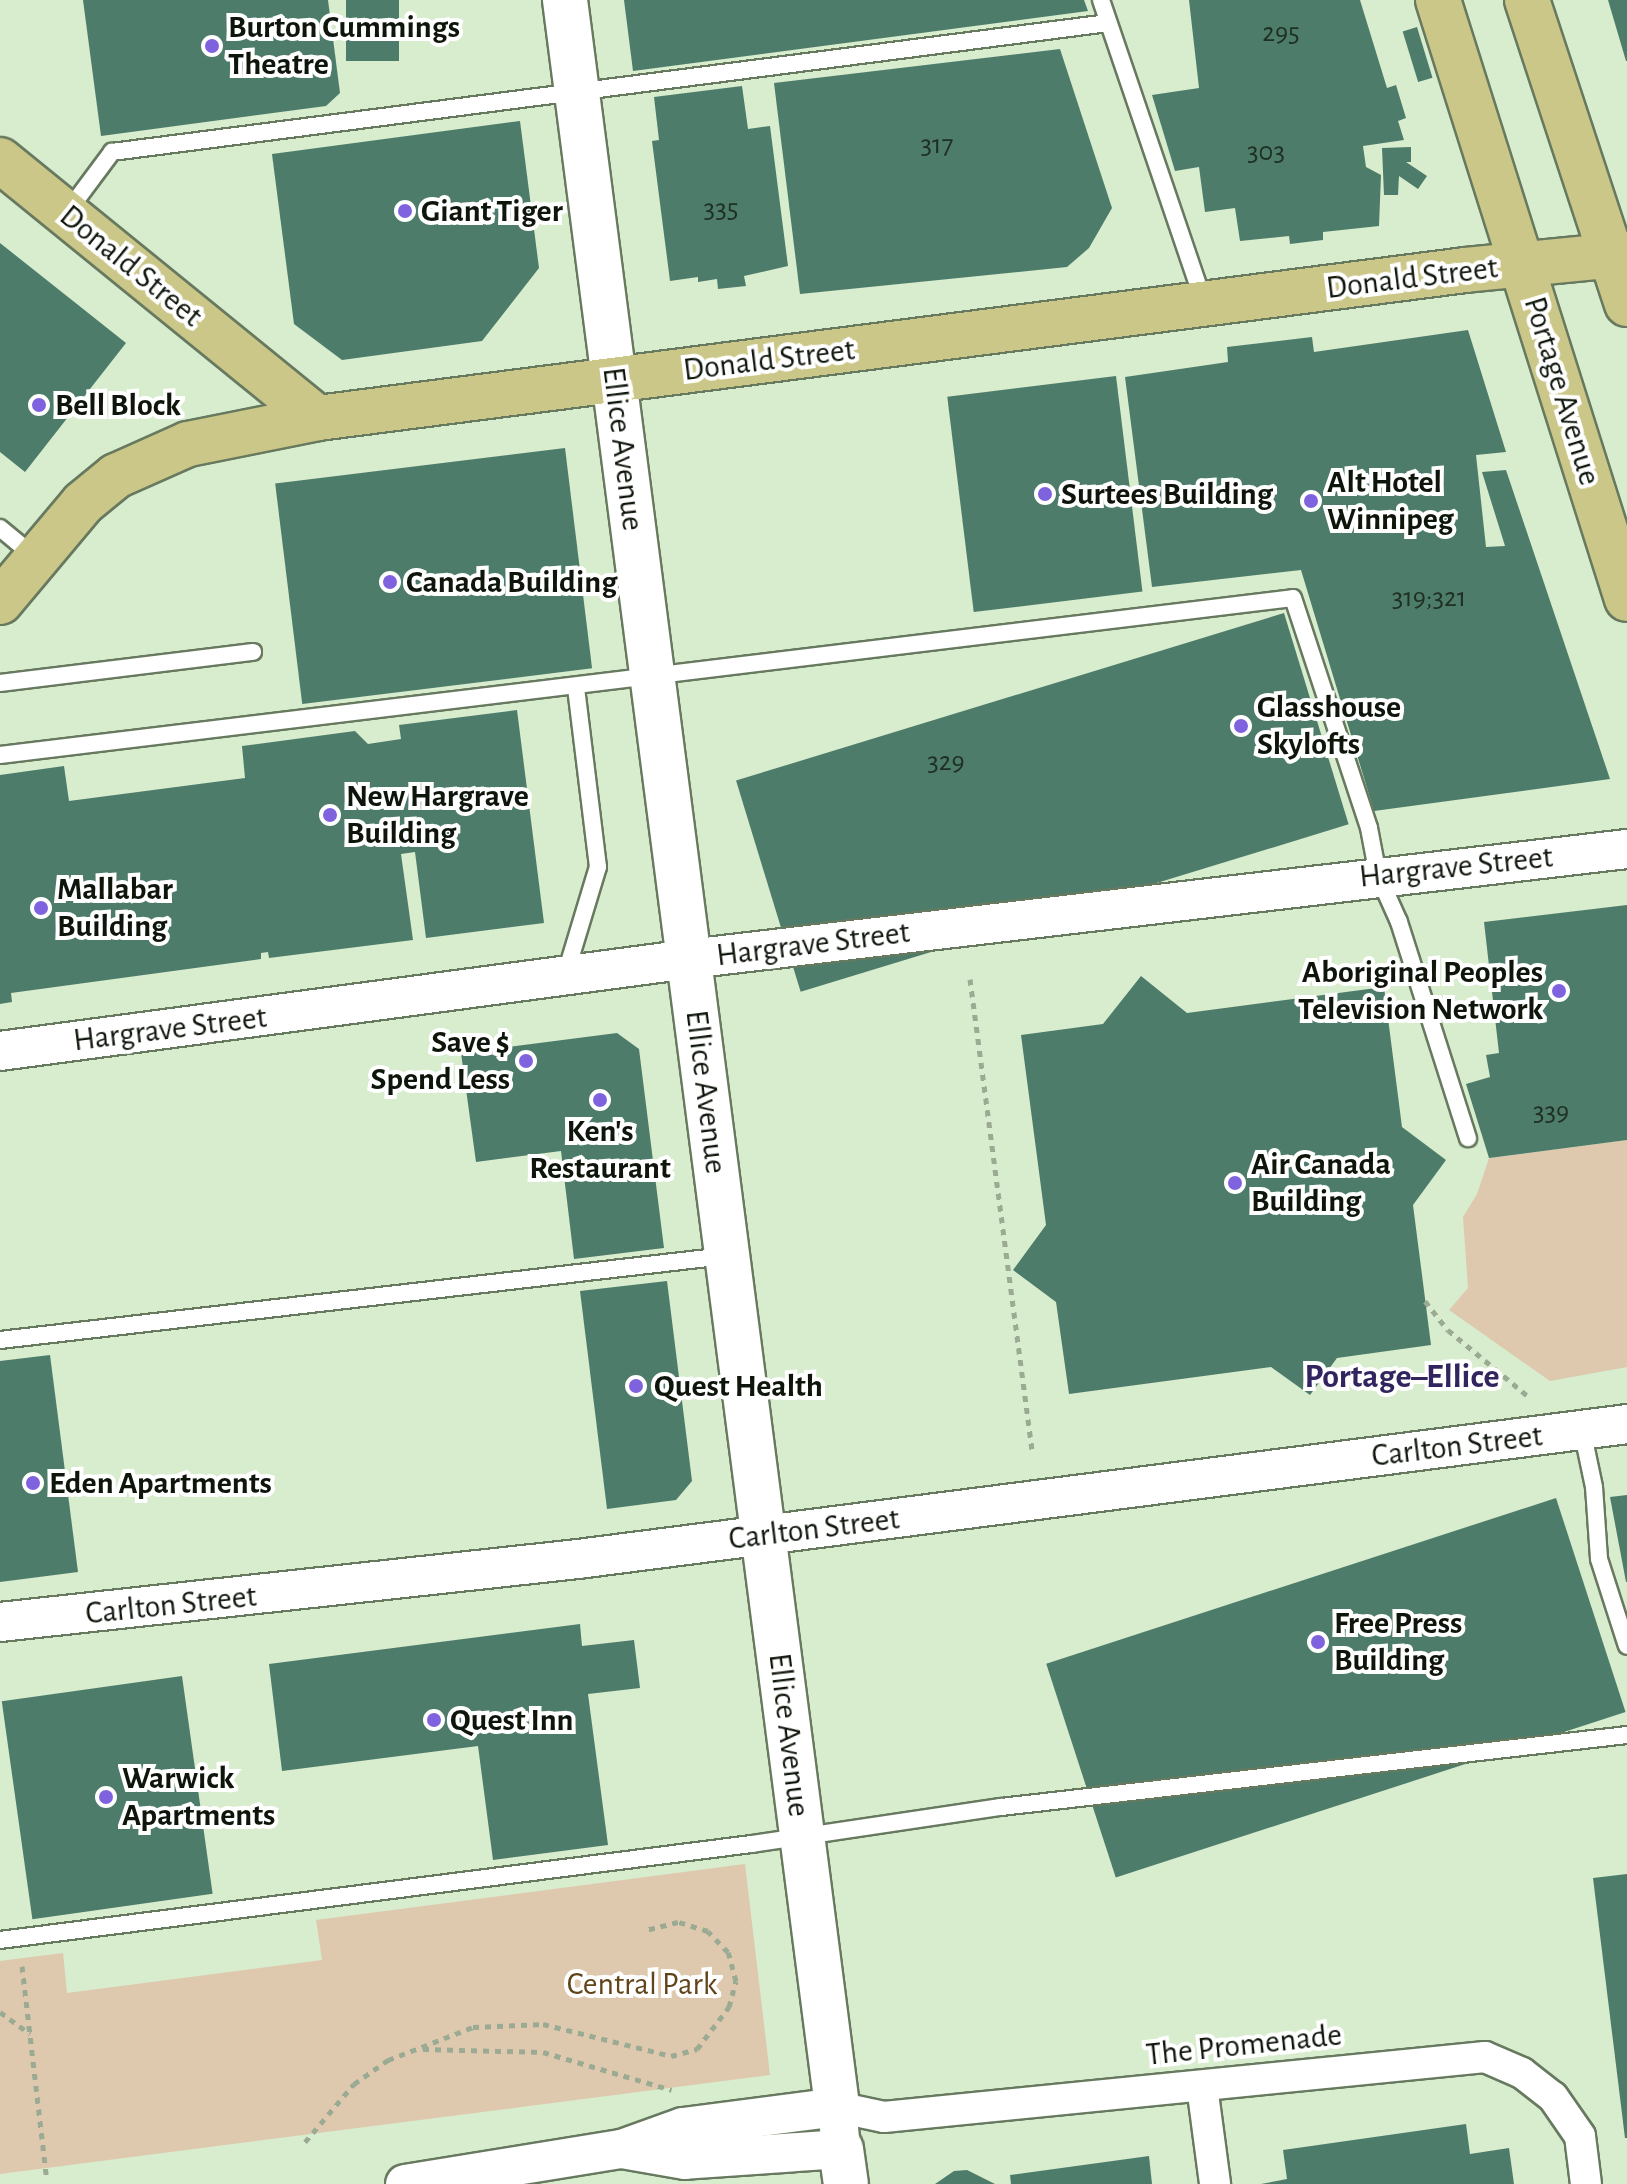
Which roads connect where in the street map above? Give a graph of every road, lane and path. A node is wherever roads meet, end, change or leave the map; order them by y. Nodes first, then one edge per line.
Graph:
1 (565, 0) edge
2 (1101, 0) edge
3 (1438, 0) edge
4 (1527, 0) edge
5 (1108, 23) junction
6 (577, 92) junction
7 (0, 160) edge
8 (67, 212) junction
9 (1619, 255) edge
10 (1523, 264) junction
11 (1205, 304) junction
12 (1627, 304) edge
13 (614, 380) junction
14 (318, 418) junction
15 (0, 528) edge
16 (37, 558) junction
17 (1627, 599) edge
18 (0, 602) edge
19 (253, 652) dead end
20 (653, 679) junction
21 (0, 683) edge
22 (576, 688) junction
23 (0, 755) edge
24 (1627, 849) edge
25 (1378, 875) junction
26 (689, 959) junction
27 (565, 976) junction
28 (970, 979) dead end
29 (0, 1051) edge
30 (1468, 1138) dead end
31 (728, 1255) junction
32 (1425, 1301) dead end
33 (0, 1340) edge
34 (1529, 1397) dead end
35 (1627, 1424) edge
36 (1582, 1430) junction
37 (1032, 1452) dead end
38 (764, 1535) junction
39 (0, 1622) edge
40 (1627, 1646) edge
41 (1627, 1735) edge
42 (802, 1835) junction
43 (645, 1930) dead end
44 (19, 1938) junction
45 (0, 1940) edge
46 (0, 2012) edge
47 (30, 2034) junction
48 (422, 2049) junction
49 (1202, 2086) junction
50 (684, 2093) dead end
51 (837, 2107) junction
52 (305, 2142) dead end
53 (622, 2149) junction
54 (844, 2167) edge
55 (46, 2175) dead end
56 (405, 2184) edge
57 (1215, 2184) edge
58 (1586, 2184) edge

1 - 6 main road, Ellice Avenue
2 - 5 lane
3 - 10 main road, Portage Avenue
4 - 9 main road
5 - 6 lane
5 - 11 lane
6 - 8 lane
6 - 13 main road, Ellice Avenue
7 - 8 main road, Donald Street
8 - 14 main road, Donald Street
9 - 10 main road, Donald Street
9 - 12 main road
10 - 11 main road, Donald Street
10 - 17 main road, Portage Avenue
11 - 13 main road, Donald Street
13 - 14 main road, Donald Street
13 - 20 main road, Ellice Avenue
14 - 16 main road
15 - 16 lane
16 - 18 main road
19 - 21 lane
20 - 22 lane
20 - 25 lane
20 - 26 main road, Ellice Avenue
22 - 23 lane
22 - 27 lane
24 - 25 street, Hargrave Street
25 - 26 street, Hargrave Street
25 - 30 lane
26 - 27 street, Hargrave Street
26 - 31 main road, Ellice Avenue
27 - 29 street, Hargrave Street
28 - 37 path
31 - 33 lane
31 - 38 main road, Ellice Avenue
32 - 34 path
35 - 36 street, Carlton Street
36 - 38 street, Carlton Street
36 - 40 lane
38 - 39 street, Carlton Street
38 - 42 main road, Ellice Avenue
41 - 42 lane
42 - 44 lane
42 - 51 main road, Ellice Avenue
43 - 48 path
44 - 45 lane
44 - 47 path
46 - 47 path
47 - 55 path
48 - 50 path
48 - 52 path
49 - 51 street, The Promenade
49 - 57 street
49 - 58 street, The Promenade
51 - 53 street
51 - 54 street, Ellice Avenue
53 - 54 street
53 - 56 street

